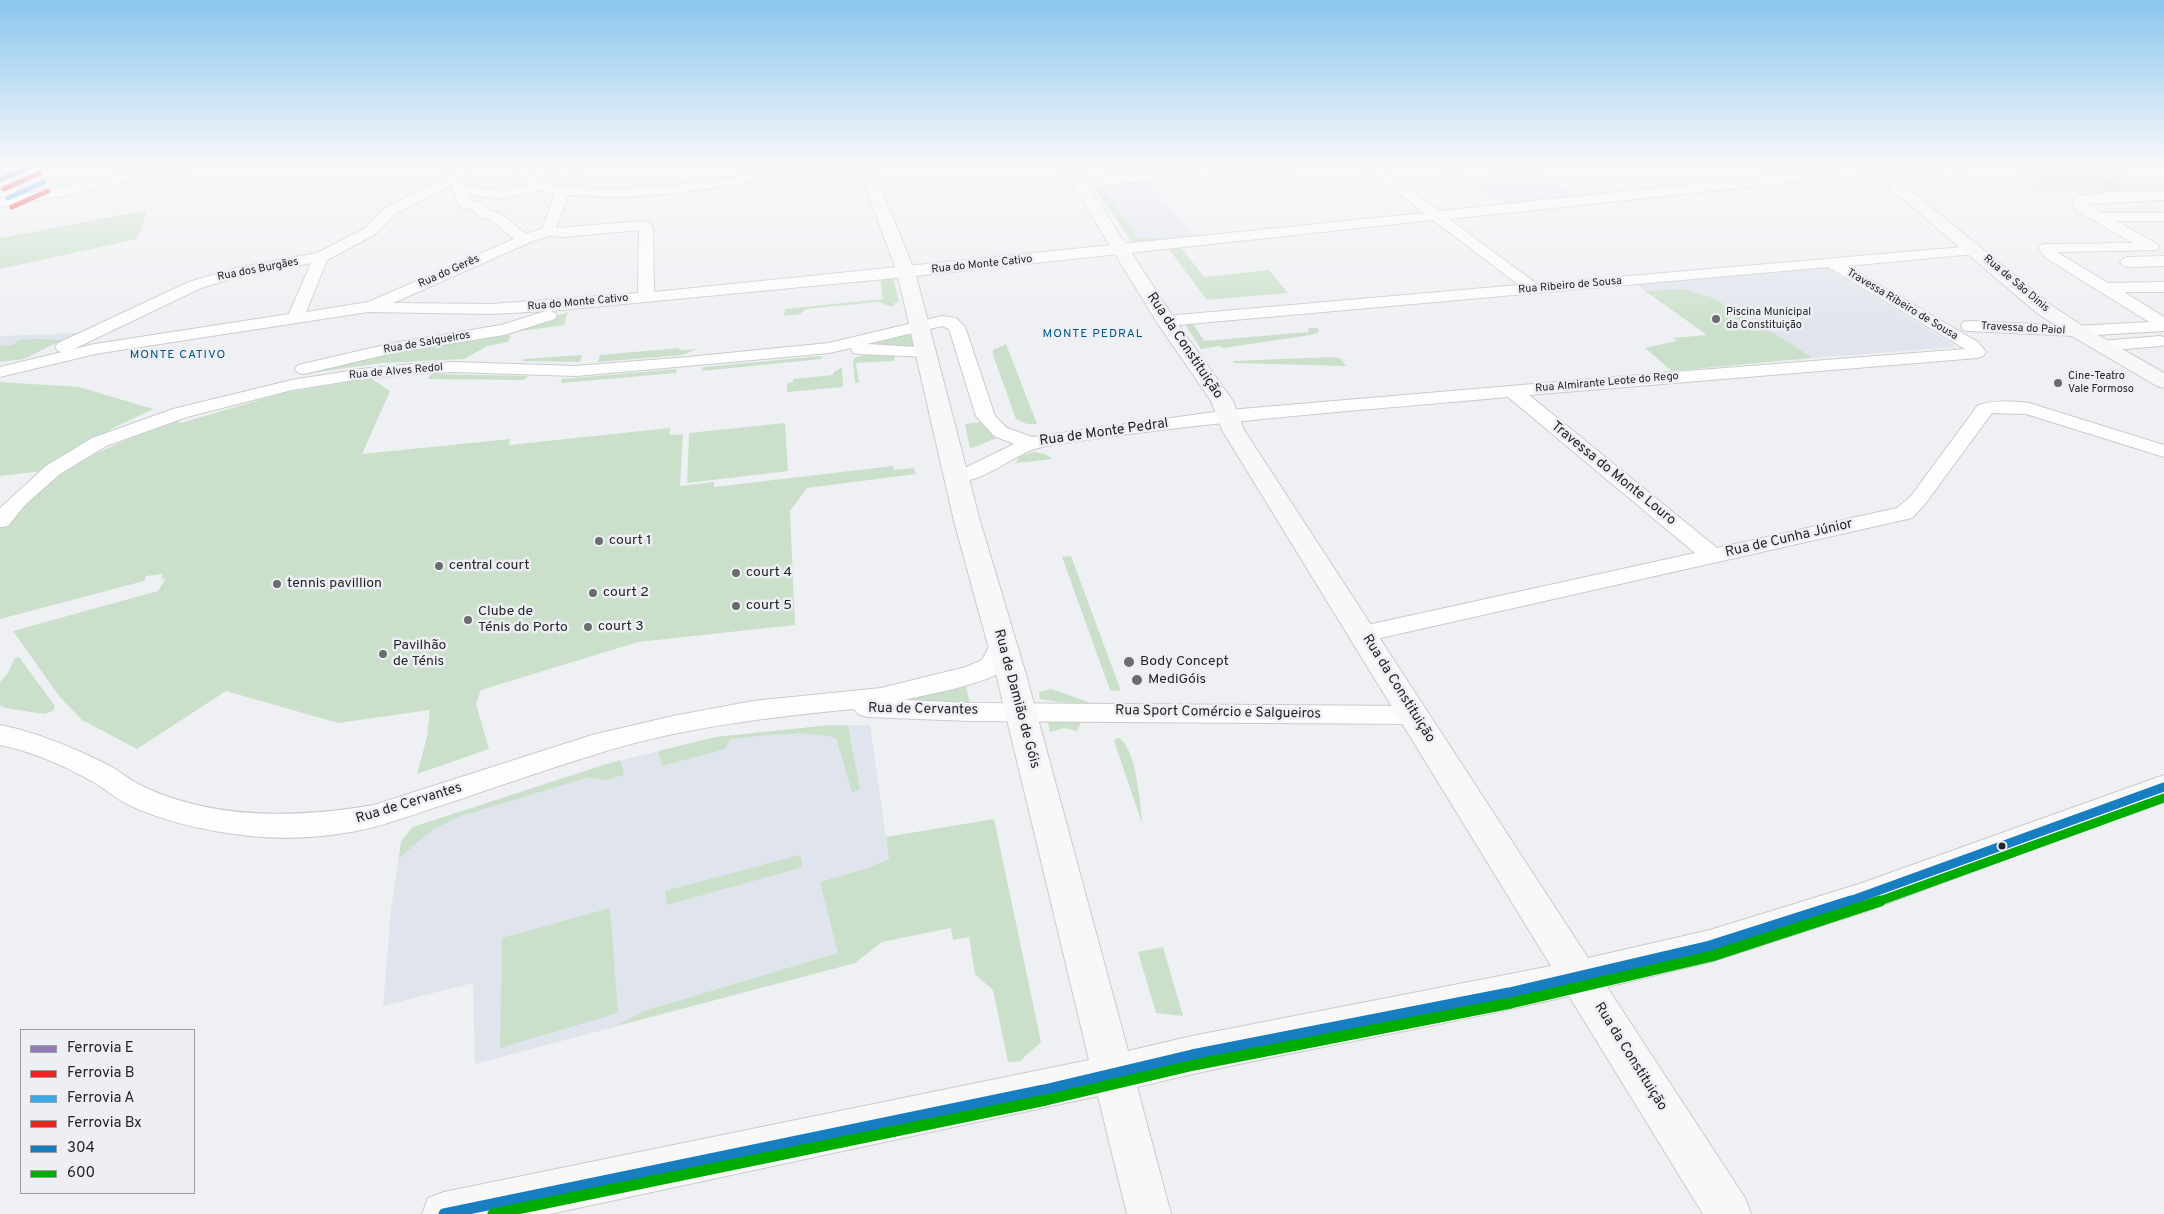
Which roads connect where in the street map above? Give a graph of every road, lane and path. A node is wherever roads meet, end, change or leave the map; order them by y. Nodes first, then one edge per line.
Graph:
1 (380, 221) edge
2 (500, 221) edge
3 (552, 221) edge
4 (886, 221) edge
5 (1102, 221) edge
6 (1393, 221) edge
7 (1442, 221) edge
8 (1938, 221) edge
9 (2104, 221) edge
10 (548, 232) junction
11 (528, 238) junction
12 (2160, 247) edge
13 (1120, 250) junction
14 (1974, 250) junction
15 (321, 258) junction
16 (2164, 261) edge
17 (2064, 262) junction
18 (1832, 263) junction
19 (906, 272) junction
20 (2164, 287) edge
21 (2105, 288) junction
22 (1534, 289) junction
23 (646, 296) junction
24 (579, 304) junction
25 (368, 307) junction
26 (296, 317) junction
27 (1166, 321) junction
28 (2164, 325) edge
29 (920, 326) junction
30 (1969, 326) dead end
31 (2077, 331) junction
32 (2164, 340) edge
33 (1972, 346) joint
34 (2102, 346) junction
35 (829, 348) junction
36 (927, 352) junction
37 (39, 362) junction
38 (0, 372) edge
39 (290, 379) junction
40 (2164, 382) edge
41 (1512, 391) junction
42 (166, 408) dead end
43 (1229, 416) junction
44 (1032, 443) junction
45 (2164, 451) edge
46 (955, 476) junction
47 (0, 521) edge
48 (1714, 557) junction
49 (1363, 634) junction
50 (1002, 645) junction
51 (826, 703) junction
52 (1020, 711) junction
53 (1415, 715) junction
54 (0, 735) edge
55 (2164, 787) edge
56 (1579, 977) junction
57 (1113, 1073) junction
58 (547, 1204) edge
59 (444, 1214) edge
60 (1149, 1214) edge
61 (1729, 1214) edge

1 - 15 street, Rua dos Burgães
2 - 11 street
3 - 10 street
4 - 19 main road, Rua de Damião de Góis
5 - 13 main road, Rua da Constituição
6 - 13 street, Rua do Monte Cativo
7 - 22 street
8 - 14 main road, Rua de São Dinis
9 - 12 street
10 - 11 street, Rua do Gerês
10 - 23 street, Rua do Gerês
11 - 25 street, Rua do Gerês
12 - 17 street
13 - 19 street, Rua do Monte Cativo
13 - 27 main road, Rua da Constituição
14 - 18 street, Rua Ribeiro de Sousa
14 - 31 main road, Rua de São Dinis
15 - 26 street
15 - 37 street, Rua dos Burgães
16 - 17 street
17 - 21 street
18 - 22 street, Rua Ribeiro de Sousa
18 - 33 street, Travessa Ribeiro de Sousa
19 - 23 street, Rua do Monte Cativo
19 - 29 main road, Rua de Damião de Góis
20 - 21 street
21 - 28 street
22 - 27 street, Rua Ribeiro de Sousa
23 - 24 street, Rua do Monte Cativo
24 - 25 street, Rua do Monte Cativo
24 - 39 street, Rua de Salgueiros
25 - 26 street, Rua do Monte Cativo
26 - 37 street, Rua do Monte Cativo
27 - 43 main road, Rua da Constituição
28 - 31 street, Travessa do Paiol
29 - 35 street, Rua de Alves Redol
29 - 36 main road, Rua de Damião de Góis
29 - 44 street
30 - 31 street, Travessa do Paiol
31 - 34 main road, Rua de São Dinis
32 - 34 street
33 - 41 street, Rua Almirante Leote do Rego
34 - 40 main road, Rua de São Dinis
35 - 36 street, Rua de Alves Redol
35 - 39 street, Rua de Alves Redol
36 - 46 main road, Rua de Damião de Góis
37 - 38 street
39 - 42 street, Rua de Alves Redol
39 - 47 street, Rua de Alves Redol
41 - 43 street, Rua Almirante Leote do Rego
41 - 48 street, Travessa do Monte Louro
43 - 44 street, Rua de Monte Pedral
43 - 49 main road, Rua da Constituição
44 - 46 street, Rua de Monte Pedral
45 - 48 street, Rua de Cunha Júnior
46 - 50 main road, Rua de Damião de Góis
48 - 49 street, Rua de Cunha Júnior
49 - 53 main road, Rua da Constituição
50 - 51 street, Rua de Cervantes
50 - 52 main road, Rua de Damião de Góis
51 - 52 street, Rua de Cervantes
51 - 54 street, Rua de Cervantes
52 - 53 street, Rua Sport Comércio e Salgueiros
52 - 57 main road, Rua de Damião de Góis
53 - 56 main road, Rua da Constituição
55 - 56 main road
56 - 57 main road
56 - 61 main road, Rua da Constituição
57 - 58 main road
57 - 60 main road, Rua de Damião de Góis
58 - 59 main road

